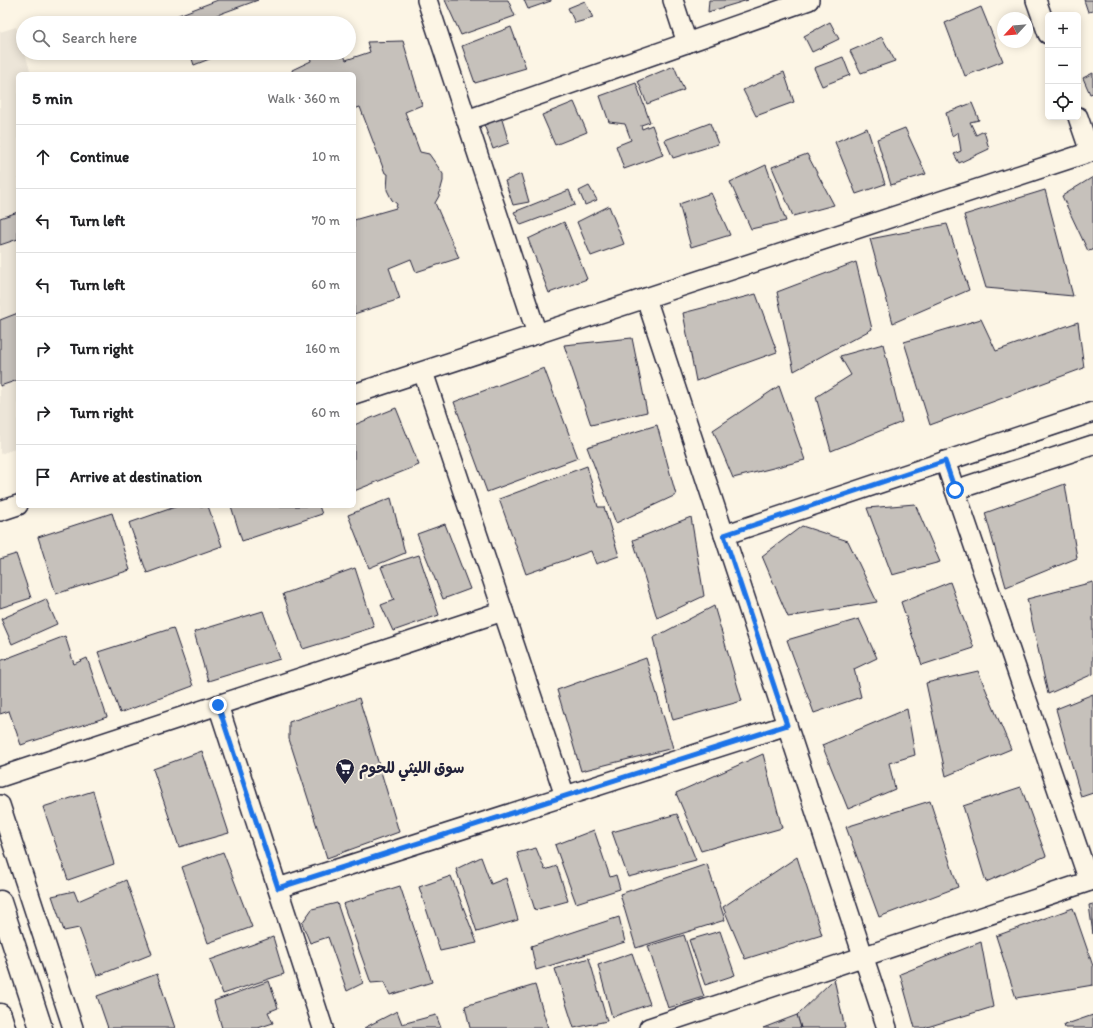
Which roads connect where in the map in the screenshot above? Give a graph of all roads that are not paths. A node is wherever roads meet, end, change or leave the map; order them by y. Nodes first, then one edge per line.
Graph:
1 (427, 0) edge
2 (673, 0) edge
3 (809, 0) edge
4 (1036, 0) edge
5 (1045, 26) edge
6 (687, 43) junction
7 (467, 120) junction
8 (1079, 120) edge
9 (1092, 151) edge
10 (646, 298) junction
11 (537, 334) junction
12 (423, 372) junction
13 (356, 393) edge
14 (1093, 412) edge
15 (1093, 445) edge
16 (945, 461) junction
17 (955, 490) junction
18 (16, 506) edge
19 (0, 511) edge
20 (724, 535) junction
21 (503, 611) junction
22 (218, 705) junction
23 (787, 725) junction
24 (0, 777) edge
25 (565, 796) junction
26 (0, 805) edge
27 (1091, 881) edge
28 (278, 888) junction
29 (0, 902) edge
30 (863, 956) junction
31 (0, 1015) edge
32 (4, 1028) edge
33 (41, 1028) edge
34 (73, 1028) edge
35 (323, 1028) edge
36 (649, 1028) edge
37 (887, 1028) edge

1 - 7 street
2 - 6 street
3 - 6 street
4 - 5 street
6 - 7 street
7 - 11 street
8 - 9 street
9 - 10 street
10 - 11 street
10 - 20 street
11 - 12 street
12 - 13 street
12 - 21 street
14 - 16 street
15 - 17 street
16 - 17 street
16 - 20 street
17 - 27 street
18 - 19 street
20 - 23 street
21 - 22 street
21 - 25 street
22 - 24 street
22 - 28 street
23 - 25 street
23 - 30 street
25 - 28 street
26 - 34 street
27 - 30 street
28 - 35 street
29 - 33 main road
30 - 36 street
30 - 37 street
31 - 32 main road

